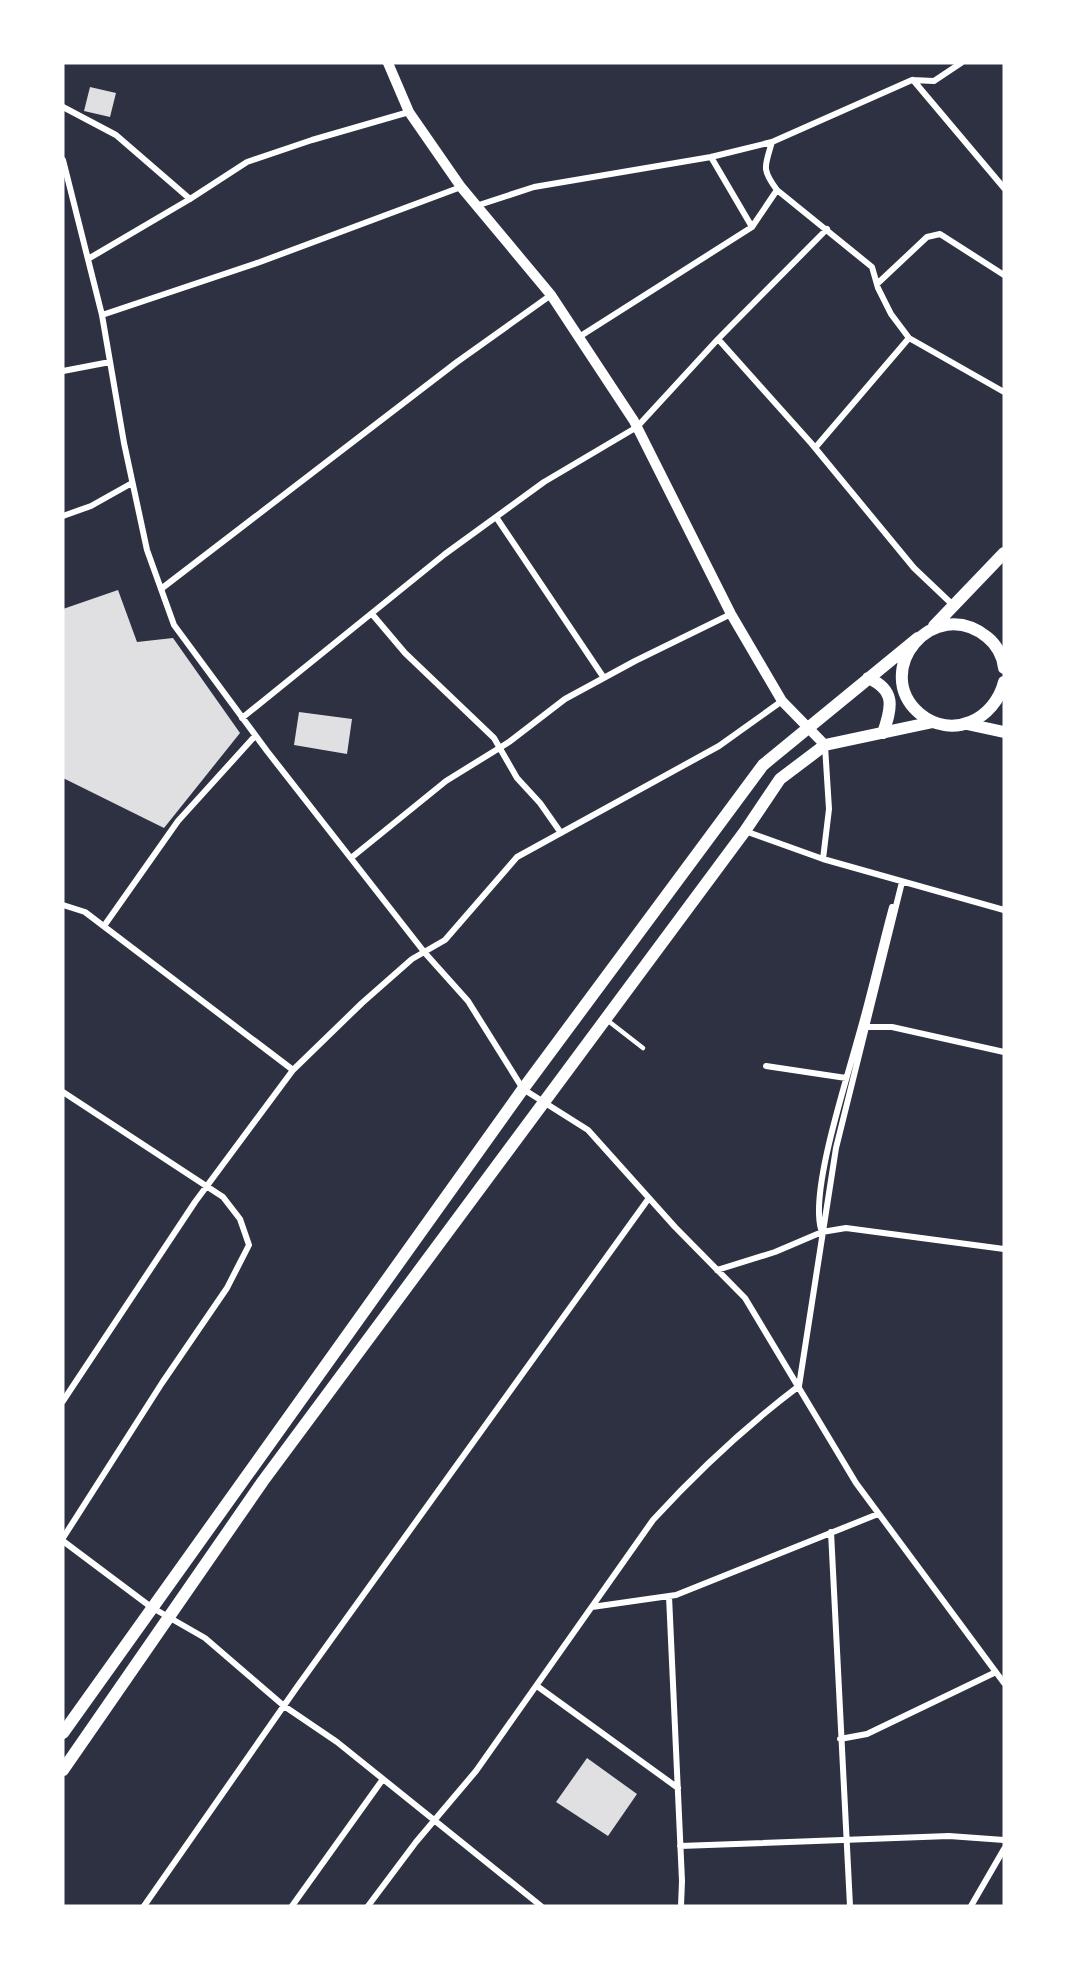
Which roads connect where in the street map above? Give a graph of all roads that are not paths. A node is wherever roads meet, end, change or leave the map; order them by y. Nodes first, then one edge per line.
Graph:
1 (388, 63) edge
2 (961, 63) edge
3 (912, 80) junction
4 (63, 107) edge
5 (409, 112) junction
6 (772, 142) junction
7 (711, 157) junction
8 (63, 160) edge
9 (461, 187) junction
10 (1004, 188) edge
11 (777, 190) junction
12 (190, 199) junction
13 (479, 205) junction
14 (752, 227) junction
15 (827, 229) junction
16 (88, 259) junction
17 (1004, 275) edge
18 (877, 284) junction
19 (551, 295) junction
20 (102, 315) junction
21 (579, 337) junction
22 (909, 338) junction
23 (718, 339) junction
24 (110, 362) junction
25 (63, 371) edge
26 (1004, 392) edge
27 (637, 427) junction
28 (815, 448) junction
29 (132, 483) junction
30 (63, 516) edge
31 (496, 517) junction
32 (1004, 553) edge
33 (161, 589) junction
34 (954, 606) junction
35 (372, 614) junction
36 (731, 614) junction
37 (932, 628) junction
38 (918, 638) junction
39 (1003, 659) edge
40 (604, 678) junction
41 (868, 678) junction
42 (1004, 682) edge
43 (782, 701) junction
44 (243, 718) junction
45 (933, 722) junction
46 (967, 724) junction
47 (808, 726) junction
48 (883, 732) junction
49 (1004, 732) edge
50 (255, 736) junction
51 (825, 745) junction
52 (500, 748) junction
53 (746, 831) junction
54 (561, 833) junction
55 (351, 858) junction
56 (823, 859) junction
57 (900, 882) junction
58 (63, 905) edge
59 (1004, 910) edge
60 (104, 926) junction
61 (425, 953) junction
62 (605, 1019) junction
63 (866, 1027) junction
64 (643, 1047) dead end
65 (1004, 1052) edge
66 (766, 1066) dead end
67 (294, 1070) junction
68 (846, 1078) junction
69 (523, 1089) junction
70 (63, 1092) edge
71 (543, 1104) junction
72 (207, 1186) junction
73 (648, 1198) junction
74 (822, 1232) junction
75 (1004, 1249) edge
76 (717, 1270) junction
77 (799, 1386) junction
78 (63, 1401) edge
79 (878, 1514) junction
80 (831, 1532) junction
81 (63, 1539) edge
82 (669, 1596) junction
83 (151, 1607) junction
84 (592, 1607) junction
85 (170, 1616) junction
86 (996, 1672) junction
87 (1004, 1683) edge
88 (537, 1686) junction
89 (284, 1706) junction
90 (63, 1733) edge
91 (840, 1739) junction
92 (63, 1770) edge
93 (383, 1779) junction
94 (678, 1788) junction
95 (436, 1821) junction
96 (846, 1838) junction
97 (1004, 1840) edge
98 (680, 1845) junction
99 (1004, 1849) edge
100 (144, 1906) edge
101 (292, 1906) edge
102 (368, 1906) edge
103 (541, 1906) edge
104 (681, 1906) edge
105 (850, 1906) edge
106 (971, 1906) edge

1 - 5 street
2 - 3 street
3 - 6 street
3 - 10 street
4 - 12 street
5 - 9 street
5 - 12 street
6 - 7 street
6 - 11 street
7 - 13 street
7 - 14 street
8 - 16 street
9 - 13 street
9 - 20 street
11 - 14 street
11 - 15 street
12 - 16 street
13 - 19 street
14 - 21 street
15 - 18 street
15 - 23 street
16 - 20 street
17 - 18 street
18 - 22 street
19 - 21 street
19 - 33 street
20 - 24 street
21 - 27 street
22 - 26 street
22 - 28 street
23 - 27 street
23 - 28 street
24 - 25 street
24 - 29 street
27 - 31 street
27 - 36 street
28 - 34 street
29 - 30 street
29 - 33 street
31 - 35 street
31 - 40 street
32 - 34 main road
33 - 44 street
34 - 37 main road
35 - 44 street
35 - 52 street
36 - 40 street
36 - 43 street
37 - 38 main road
37 - 39 main road
38 - 41 main road
38 - 45 main road
40 - 52 street
41 - 47 main road
41 - 48 main road
42 - 46 main road
43 - 47 street
43 - 54 street
44 - 50 street
45 - 46 main road
45 - 48 main road
46 - 49 main road
47 - 51 street
47 - 69 main road
48 - 51 main road
50 - 55 street
50 - 60 street
51 - 53 main road
51 - 56 street
52 - 54 street
52 - 55 street
53 - 56 street
53 - 62 main road
54 - 61 street
55 - 61 street
56 - 57 street
57 - 59 street
57 - 63 street
57 - 68 street
58 - 60 street
60 - 67 street
61 - 67 street
61 - 69 street
62 - 64 lane
62 - 71 main road
63 - 65 street
63 - 74 street
66 - 68 street
67 - 72 street
68 - 74 street
69 - 71 street
69 - 83 main road
70 - 72 street
71 - 73 street
71 - 85 main road
72 - 78 street
72 - 81 street
73 - 76 street
73 - 89 street
74 - 75 street
74 - 76 street
74 - 77 street
76 - 77 street
77 - 79 street
77 - 84 street
79 - 80 street
79 - 86 street
80 - 82 street
80 - 91 street
81 - 83 street
82 - 84 street
82 - 94 street
83 - 85 street
83 - 90 main road
84 - 88 street
85 - 89 street
85 - 92 main road
86 - 87 street
86 - 91 street
88 - 94 street
88 - 95 street
89 - 93 street
89 - 100 street
91 - 96 street
93 - 95 street
93 - 101 street
94 - 98 street
95 - 102 street
95 - 103 street
96 - 97 street
96 - 98 street
96 - 105 street
98 - 104 street
99 - 106 street

